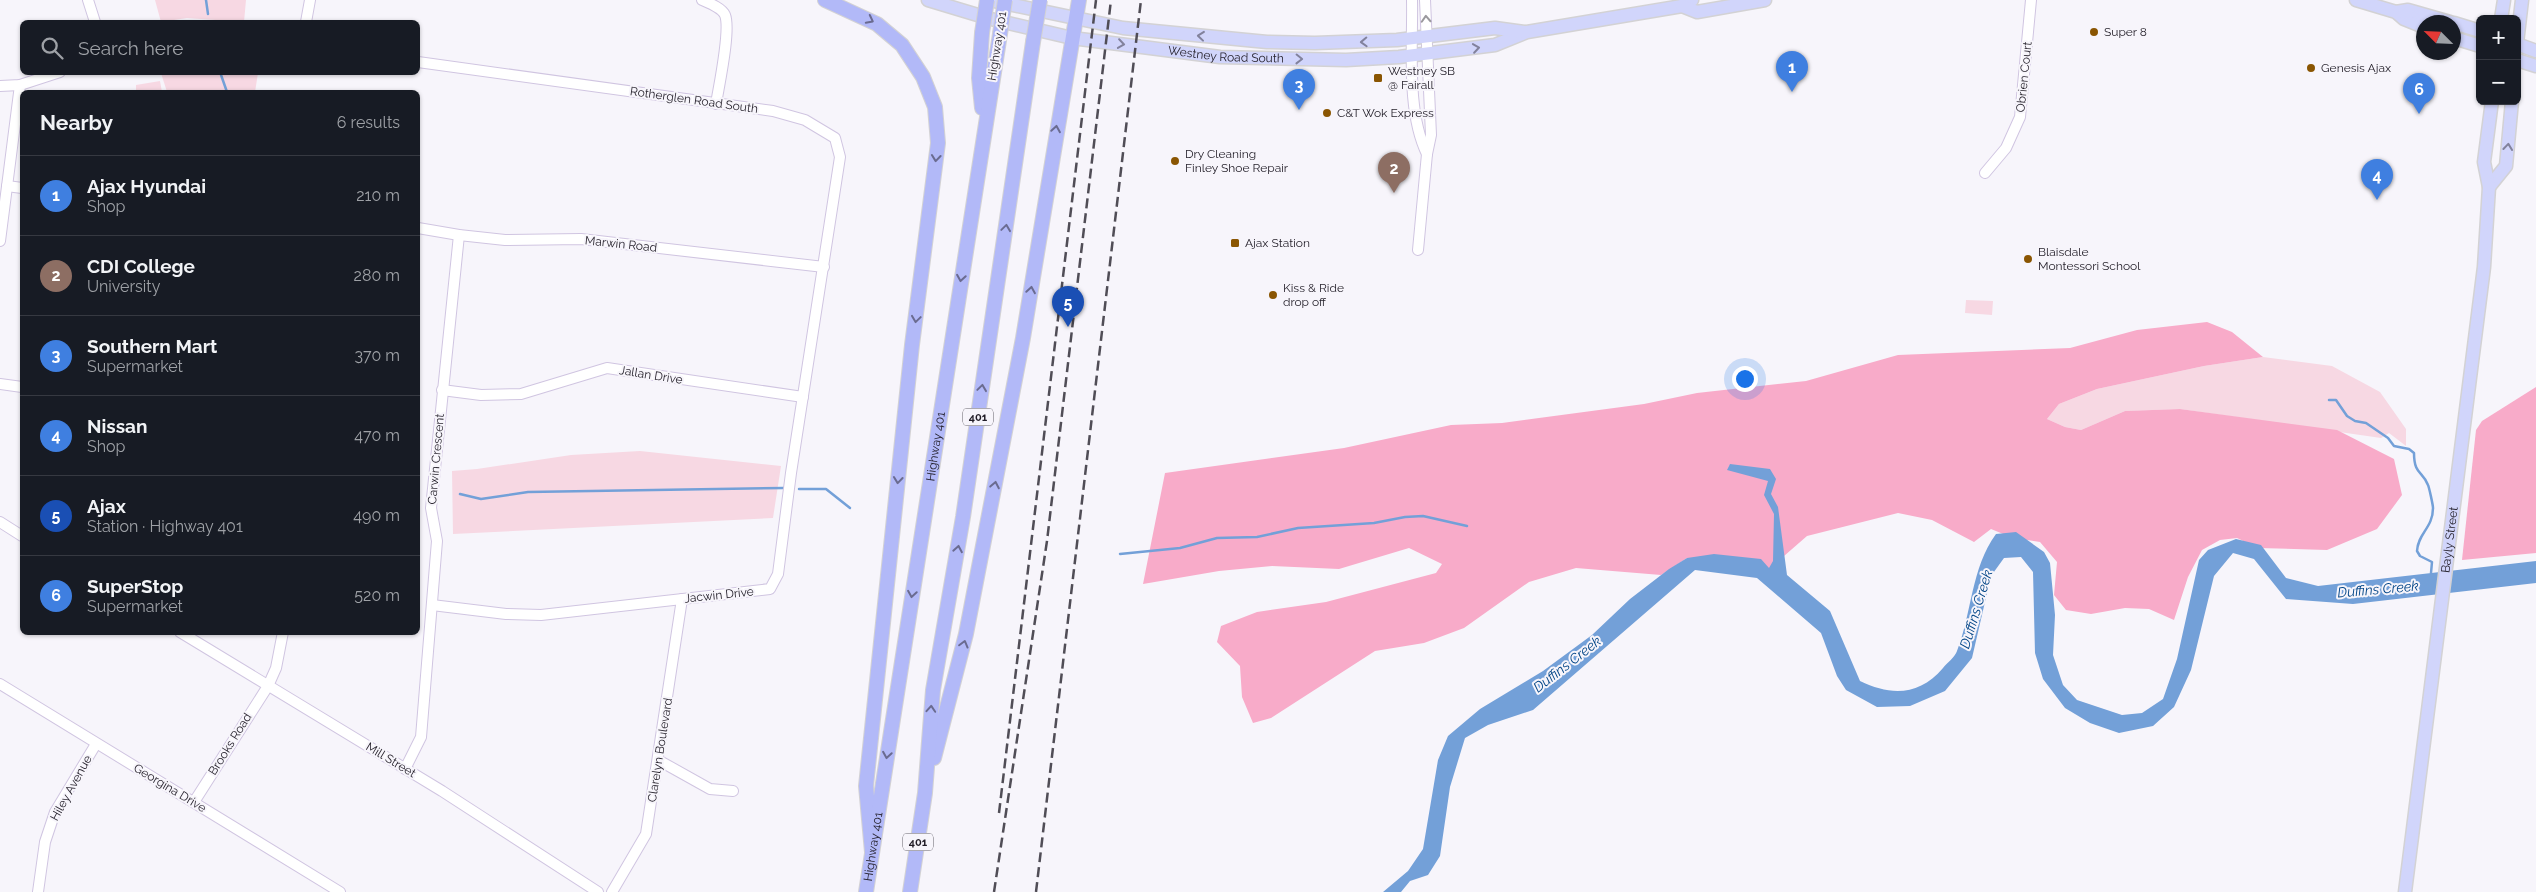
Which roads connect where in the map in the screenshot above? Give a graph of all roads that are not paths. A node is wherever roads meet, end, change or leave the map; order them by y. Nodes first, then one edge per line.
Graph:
1 (88, 0) edge
2 (310, 0) edge
3 (702, 0) edge
4 (825, 0) edge
5 (928, 0) edge
6 (988, 0) edge
7 (1005, 0) edge
8 (1040, 0) edge
9 (1079, 0) edge
10 (1412, 0) edge
11 (1425, 0) edge
12 (1765, 0) edge
13 (2031, 0) edge
14 (2356, 0) edge
15 (2504, 0) edge
16 (2522, 0) edge
17 (1687, 3) edge
18 (2396, 12) junction
19 (2425, 15) edge
20 (2502, 15) edge
21 (2520, 15) edge
22 (94, 20) edge
23 (306, 20) edge
24 (1076, 20) junction
25 (2416, 24) edge
26 (2461, 26) edge
27 (2476, 30) edge
28 (1527, 32) junction
29 (1427, 37) junction
30 (1072, 38) junction
31 (1412, 39) junction
32 (2461, 40) edge
33 (2476, 45) edge
34 (2521, 45) edge
35 (2536, 51) edge
36 (1428, 54) junction
37 (1412, 56) junction
38 (2521, 61) edge
39 (420, 62) edge
40 (2536, 66) edge
41 (51, 75) edge
42 (20, 85) junction
43 (0, 86) edge
44 (716, 104) junction
45 (2491, 105) edge
46 (2512, 105) edge
47 (984, 126) junction
48 (1427, 154) junction
49 (1985, 173) dead end
50 (7, 186) junction
51 (2489, 187) junction
52 (20, 188) edge
53 (420, 228) edge
54 (459, 235) junction
55 (0, 241) edge
56 (1418, 250) dead end
57 (824, 267) junction
58 (0, 384) edge
59 (20, 387) edge
60 (442, 390) junction
61 (803, 397) junction
62 (0, 522) edge
63 (20, 535) edge
64 (682, 598) junction
65 (432, 605) junction
66 (185, 635) edge
67 (282, 635) edge
68 (0, 684) edge
69 (268, 686) junction
70 (96, 744) junction
71 (658, 760) junction
72 (405, 769) junction
73 (734, 791) dead end
74 (925, 793) junction
75 (194, 802) junction
76 (872, 852) junction
77 (38, 892) edge
78 (340, 892) edge
79 (598, 892) edge
80 (612, 892) edge
81 (866, 892) edge
82 (910, 892) edge
83 (2405, 892) edge

1 - 22 street
2 - 23 street
3 - 44 street
4 -> 76 highway
5 - 30 main road, Westney Road South
6 - 24 main road, Westney Road South
6 - 47 highway, bridge
7 - 47 highway, Highway 401, bridge
74 -> 8 highway, 401, bridge
9 - 24 highway
10 - 31 street
29 -> 11 street
12 - 17 main road, Westney Road South
13 - 49 street, Obrien Court
14 - 18 main road
15 - 20 main road
16 - 21 main road
17 - 28 main road, Westney Road South
18 - 19 main road
18 - 25 main road
24 - 30 highway
31 -> 24 main road, Westney Road South
26 - 27 main road
28 - 29 main road, Westney Road South
36 -> 28 main road, Westney Road South
29 - 31 main road, Westney Road South
29 - 36 street
30 -> 37 main road, Westney Road South
74 -> 30 highway
31 - 37 street
32 - 33 main road
34 - 35 main road
36 - 37 main road, Westney Road South
36 - 48 street
37 - 48 street
38 - 40 main road
39 - 44 street, Rotherglen Road South
41 - 42 street
42 - 43 street
42 - 50 street
44 - 57 street, Rotherglen Road South
45 - 51 main road, Bayly Street
51 -> 46 main road
47 -> 76 highway, Highway 401
48 - 56 street
50 - 52 street
50 - 55 street
51 - 83 main road, Bayly Street
53 - 54 street, Marwin Road
54 - 57 street, Marwin Road
54 - 60 street, Carwin Crescent
57 - 61 street, Jacwin Drive
58 - 59 street
60 - 61 street, Jallan Drive
60 - 65 street, Carwin Crescent
61 - 64 street, Jacwin Drive
62 - 63 street
64 - 65 street, Jacwin Drive
64 - 71 street, Clarelyn Boulevard
65 - 72 street, Carwin Crescent
66 - 69 street, Mill Street
67 - 69 street, Brooks Road
68 - 70 street, Georgina Drive
69 - 72 street, Mill Street
69 - 75 street, Brooks Road
70 - 75 street, Georgina Drive
70 - 77 street, Hiley Avenue
71 - 73 street
71 - 80 street, Clarelyn Boulevard
72 - 79 street, Mill Street
74 - 82 highway, 401
75 - 78 street, Georgina Drive
76 - 81 highway, Highway 401

